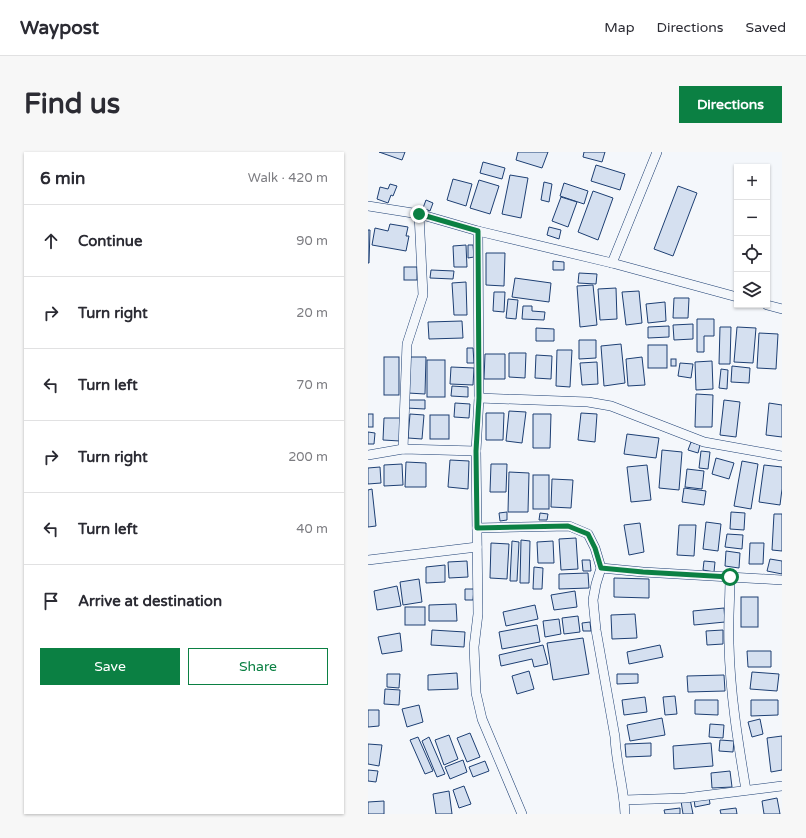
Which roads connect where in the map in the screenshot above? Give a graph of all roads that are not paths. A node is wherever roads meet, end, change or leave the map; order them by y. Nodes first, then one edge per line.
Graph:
1 (657, 152) edge
2 (368, 206) edge
3 (419, 214) junction
4 (478, 231) junction
5 (612, 263) junction
6 (734, 296) edge
7 (770, 306) edge
8 (782, 309) edge
9 (479, 398) junction
10 (402, 450) junction
11 (476, 451) junction
12 (368, 455) edge
13 (782, 456) edge
14 (477, 528) junction
15 (477, 547) junction
16 (368, 560) edge
17 (601, 568) junction
18 (730, 577) junction
19 (782, 580) edge
20 (782, 786) edge
21 (746, 790) junction
22 (624, 800) junction
23 (522, 814) edge
24 (625, 814) edge

1 - 5 street
2 - 3 street
3 - 4 street
3 - 10 street
4 - 5 street
4 - 9 street
5 - 6 street
7 - 8 street
9 - 11 street
9 - 13 street
10 - 11 street
10 - 12 street
11 - 14 street
14 - 15 street
14 - 17 street
15 - 16 street
15 - 23 street
17 - 18 street
17 - 22 street
18 - 19 street
18 - 21 street
20 - 21 street
21 - 22 street
22 - 24 street

